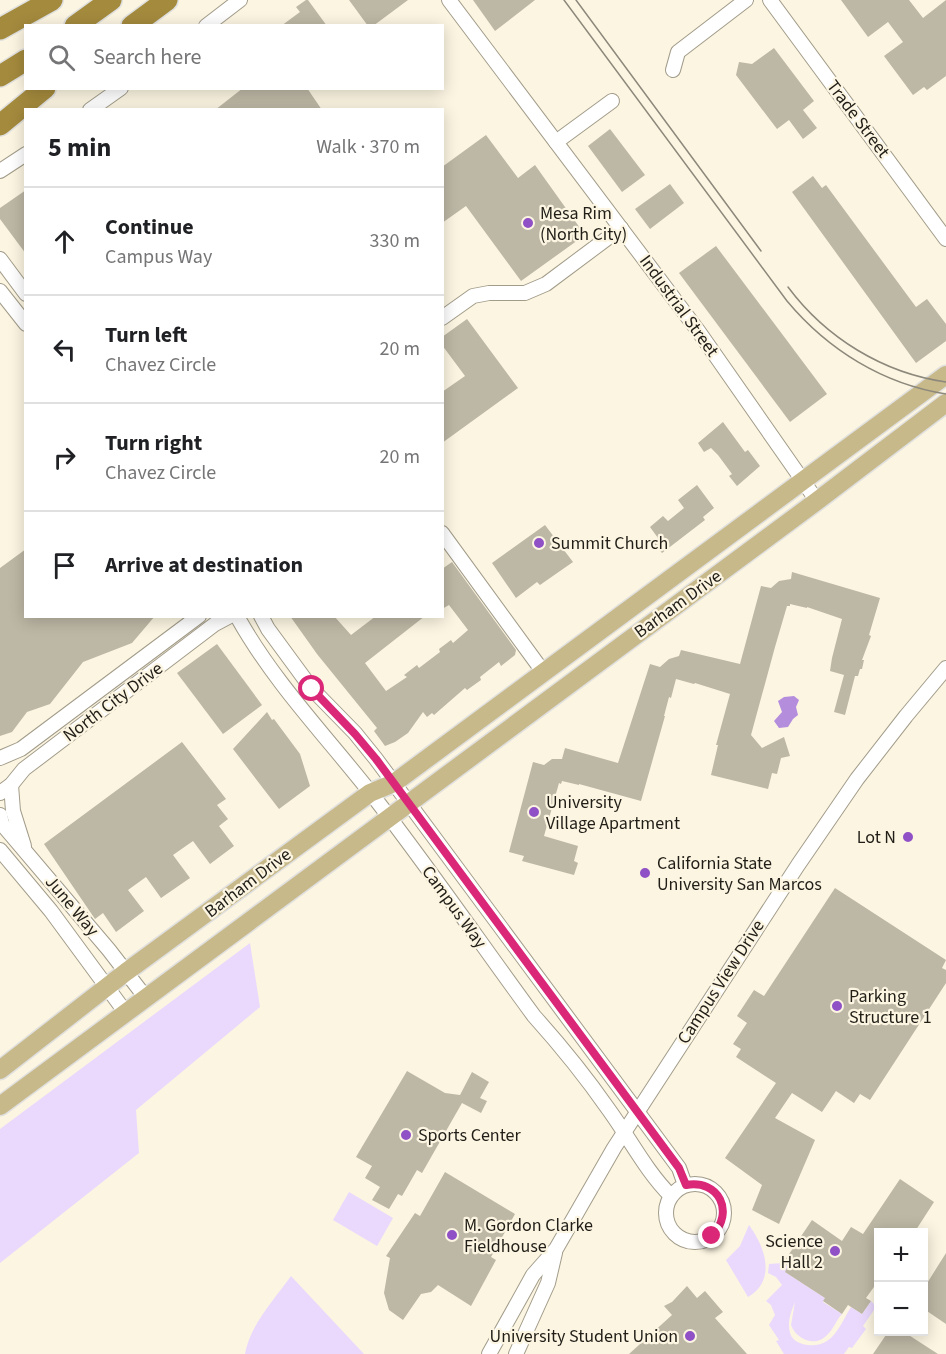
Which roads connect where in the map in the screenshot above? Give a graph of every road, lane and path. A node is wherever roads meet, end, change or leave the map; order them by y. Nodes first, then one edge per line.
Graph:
1 (52, 0) edge
2 (111, 0) edge
3 (167, 0) edge
4 (240, 0) edge
5 (449, 0) edge
6 (746, 0) edge
7 (770, 0) edge
8 (78, 24) edge
9 (135, 24) edge
10 (209, 24) edge
11 (0, 29) edge
12 (24, 61) edge
13 (673, 70) dead end
14 (0, 76) edge
15 (40, 90) edge
16 (41, 90) edge
17 (118, 90) edge
18 (612, 101) dead end
19 (93, 108) edge
20 (0, 114) edge
21 (0, 124) edge
22 (556, 142) junction
23 (24, 155) edge
24 (0, 171) edge
25 (621, 228) junction
26 (946, 239) edge
27 (0, 259) edge
28 (0, 291) edge
29 (24, 291) edge
30 (444, 316) edge
31 (24, 321) edge
32 (946, 375) edge
33 (946, 403) edge
34 (803, 481) junction
35 (817, 501) junction
36 (444, 536) edge
37 (196, 618) edge
38 (234, 618) edge
39 (238, 618) edge
40 (262, 618) edge
41 (946, 668) edge
42 (538, 677) junction
43 (0, 758) edge
44 (394, 783) junction
45 (5, 789) edge
46 (370, 793) junction
47 (409, 803) junction
48 (0, 815) edge
49 (389, 818) junction
50 (0, 850) edge
51 (26, 853) junction
52 (126, 972) junction
53 (107, 987) junction
54 (146, 998) junction
55 (126, 1013) junction
56 (0, 1070) edge
57 (0, 1106) edge
58 (637, 1112) junction
59 (624, 1132) junction
60 (686, 1185) junction
61 (671, 1196) junction
62 (556, 1249) junction
63 (489, 1354) edge
64 (516, 1354) edge

1 - 11 highway
2 - 8 highway
3 - 9 highway
4 - 10 street
5 - 22 street, Industrial Street
6 - 13 street
7 - 26 street, Trade Street
12 - 14 highway
15 - 20 highway
16 - 21 highway
17 - 19 street
18 - 22 street
22 - 25 street, Industrial Street
23 - 24 street
25 - 30 street
25 - 34 street, Industrial Street
27 - 29 street
28 - 31 street
32 - 34 main road, Barham Drive
33 - 35 main road, Barham Drive
34 - 35 street, Industrial Street
34 - 42 main road, Barham Drive
35 - 47 main road, Barham Drive
36 - 42 street
37 - 43 street, North City Drive
38 - 45 street, North City Drive
39 - 46 street, Campus Way
40 - 44 street, Campus Way
41 - 58 street, Campus View Drive
42 - 44 main road
44 - 46 main road, Barham Drive
44 - 47 street, Campus Way
45 - 51 street
46 - 49 street, Campus Way
46 - 52 main road, Barham Drive
47 - 49 main road, Barham Drive
47 - 58 street, Campus Way
48 - 51 street, June Way
49 - 54 main road, Barham Drive
49 - 59 street, Campus Way
50 - 53 street, June Way
51 - 52 street, June Way
52 - 53 main road, Barham Drive
52 - 54 street, June Way
53 - 55 street, June Way
53 - 56 main road, Barham Drive
54 - 55 main road, Barham Drive
55 - 57 main road
58 - 59 street, Campus View Drive
58 - 60 street, Campus Way
59 - 61 street, Campus Way
59 - 62 street, Campus View Drive
60 - 61 street
60 - 61 street
62 - 63 street, Campus View Drive
62 - 64 street, Campus View Drive

